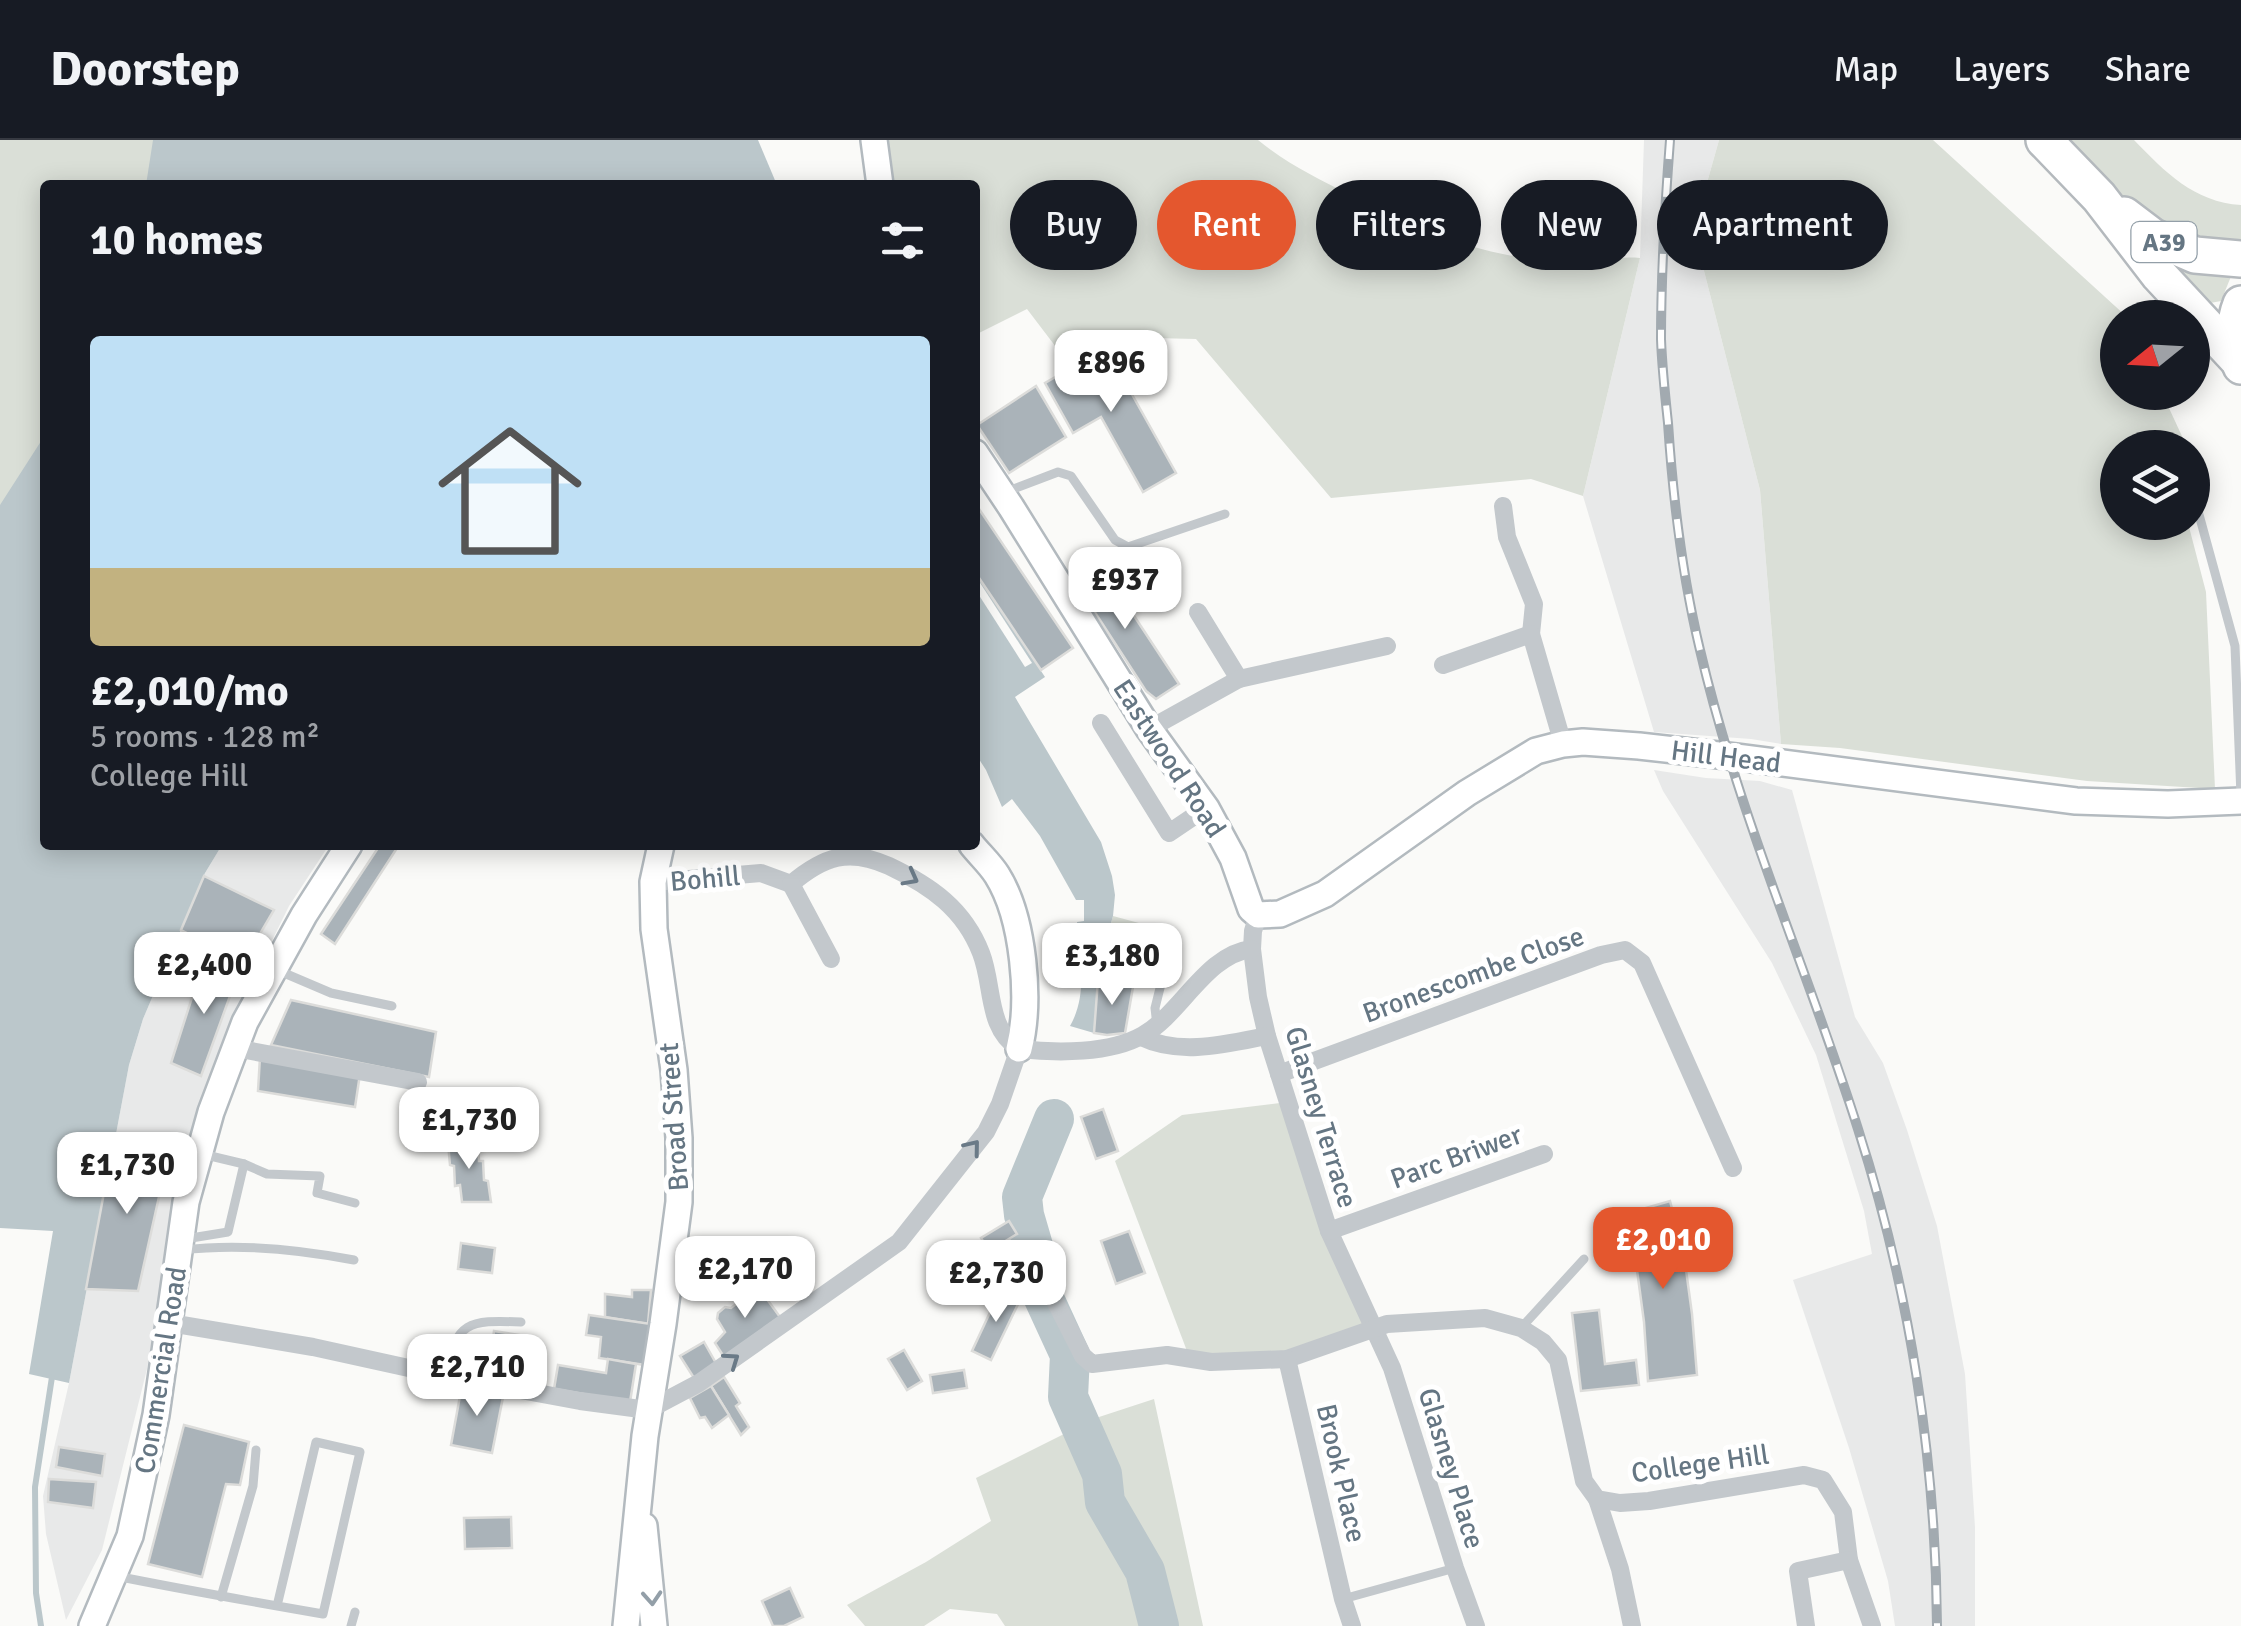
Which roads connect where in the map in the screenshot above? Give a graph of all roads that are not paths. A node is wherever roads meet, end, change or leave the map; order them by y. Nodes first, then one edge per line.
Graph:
1 (874, 140) edge
2 (2044, 140) edge
3 (879, 180) edge
4 (2098, 197) junction
5 (2241, 259) edge
6 (2241, 304) edge
7 (2240, 363) edge
8 (980, 461) edge
9 (1002, 494) junction
10 (1503, 506) dead end
11 (1225, 514) dead end
12 (2205, 540) edge
13 (1198, 612) dead end
14 (1531, 634) junction
15 (1387, 646) dead end
16 (1443, 665) dead end
17 (1240, 680) junction
18 (1100, 723) dead end
19 (1149, 730) junction
20 (1562, 744) junction
21 (2241, 801) edge
22 (1206, 808) junction
23 (347, 850) edge
24 (659, 850) edge
25 (976, 850) edge
26 (654, 882) junction
27 (791, 884) junction
28 (1258, 915) junction
29 (1172, 940) dead end
30 (1252, 949) junction
31 (831, 960) dead end
32 (275, 969) junction
33 (392, 1006) dead end
34 (1161, 1022) junction
35 (1141, 1036) junction
36 (1267, 1036) junction
37 (235, 1048) junction
38 (1019, 1050) junction
39 (1279, 1074) junction
40 (418, 1082) dead end
41 (199, 1154) junction
42 (1544, 1154) dead end
43 (244, 1164) junction
44 (1733, 1168) dead end
45 (355, 1203) dead end
46 (1329, 1231) junction
47 (180, 1245) junction
48 (354, 1260) dead end
49 (1584, 1260) dead end
50 (1054, 1300) dead end
51 (521, 1322) dead end
52 (170, 1323) junction
53 (1375, 1327) junction
54 (1521, 1328) junction
55 (1287, 1359) junction
56 (444, 1376) junction
57 (648, 1410) junction
58 (256, 1450) dead end
59 (1597, 1499) junction
60 (640, 1501) junction
61 (1849, 1560) junction
62 (1454, 1568) junction
63 (113, 1576) junction
64 (220, 1596) junction
65 (1343, 1599) junction
66 (276, 1606) junction
67 (354, 1612) dead end
68 (92, 1626) edge
69 (352, 1626) edge
70 (626, 1626) edge
71 (654, 1626) edge
72 (1352, 1626) edge
73 (1476, 1626) edge
74 (1632, 1626) edge
75 (1806, 1626) edge
76 (1872, 1626) edge

1 - 3 street
2 - 4 highway, A39
4 - 5 highway, A39
4 - 7 highway, A39
6 - 7 highway, A39
8 - 9 street, Eastwood Road
9 - 11 lane
9 - 19 street, Eastwood Road
10 - 14 street
12 - 21 lane
13 - 17 street
14 - 16 street
14 - 20 street
15 - 17 street
17 - 19 street
18 - 22 street
19 - 22 street, Eastwood Road
20 - 21 street, Hill Head
20 - 28 street, Hill Head
22 - 28 street, Eastwood Road
23 - 32 street, Commercial Road
24 - 26 street, Broad Street
25 - 38 street
26 - 27 street, Bohill
26 - 57 street, Broad Street
27 - 31 street
27 -> 38 street
28 - 30 street, Glasney Terrace
29 - 34 lane
30 - 34 street
30 - 36 street, Glasney Terrace
32 - 33 lane
32 - 37 street, Commercial Road
34 - 35 street
35 - 36 street
35 - 38 street
36 - 39 street, Glasney Terrace
37 - 40 street
37 - 41 street, Commercial Road
57 -> 38 street
39 - 44 street, Bronescombe Close
39 - 46 street, Glasney Terrace
41 - 43 lane
41 - 47 street, Commercial Road
42 - 46 street, Parc Briwer
43 - 45 lane
43 - 47 lane
46 - 53 street, Glasney Terrace
47 - 48 lane
47 - 52 street, Commercial Road
49 - 54 lane
50 - 55 street
51 - 56 lane
52 - 56 street
52 - 63 street, Commercial Road
53 - 54 street
53 - 55 street
53 - 62 street, Glasney Place
54 - 59 street, College Hill
55 - 65 street, Brook Place
56 - 57 street
57 - 60 street, Broad Street
58 - 64 lane
59 - 61 street, College Hill
59 - 74 street
60 - 70 street
60 -> 71 street
61 - 75 street
61 - 76 street, College Hill
62 - 65 lane
62 - 73 street, Glasney Place
63 - 64 lane
63 - 68 street, Commercial Road
64 - 66 lane
65 - 72 street, Brook Place
66 - 66 lane
67 - 69 lane

